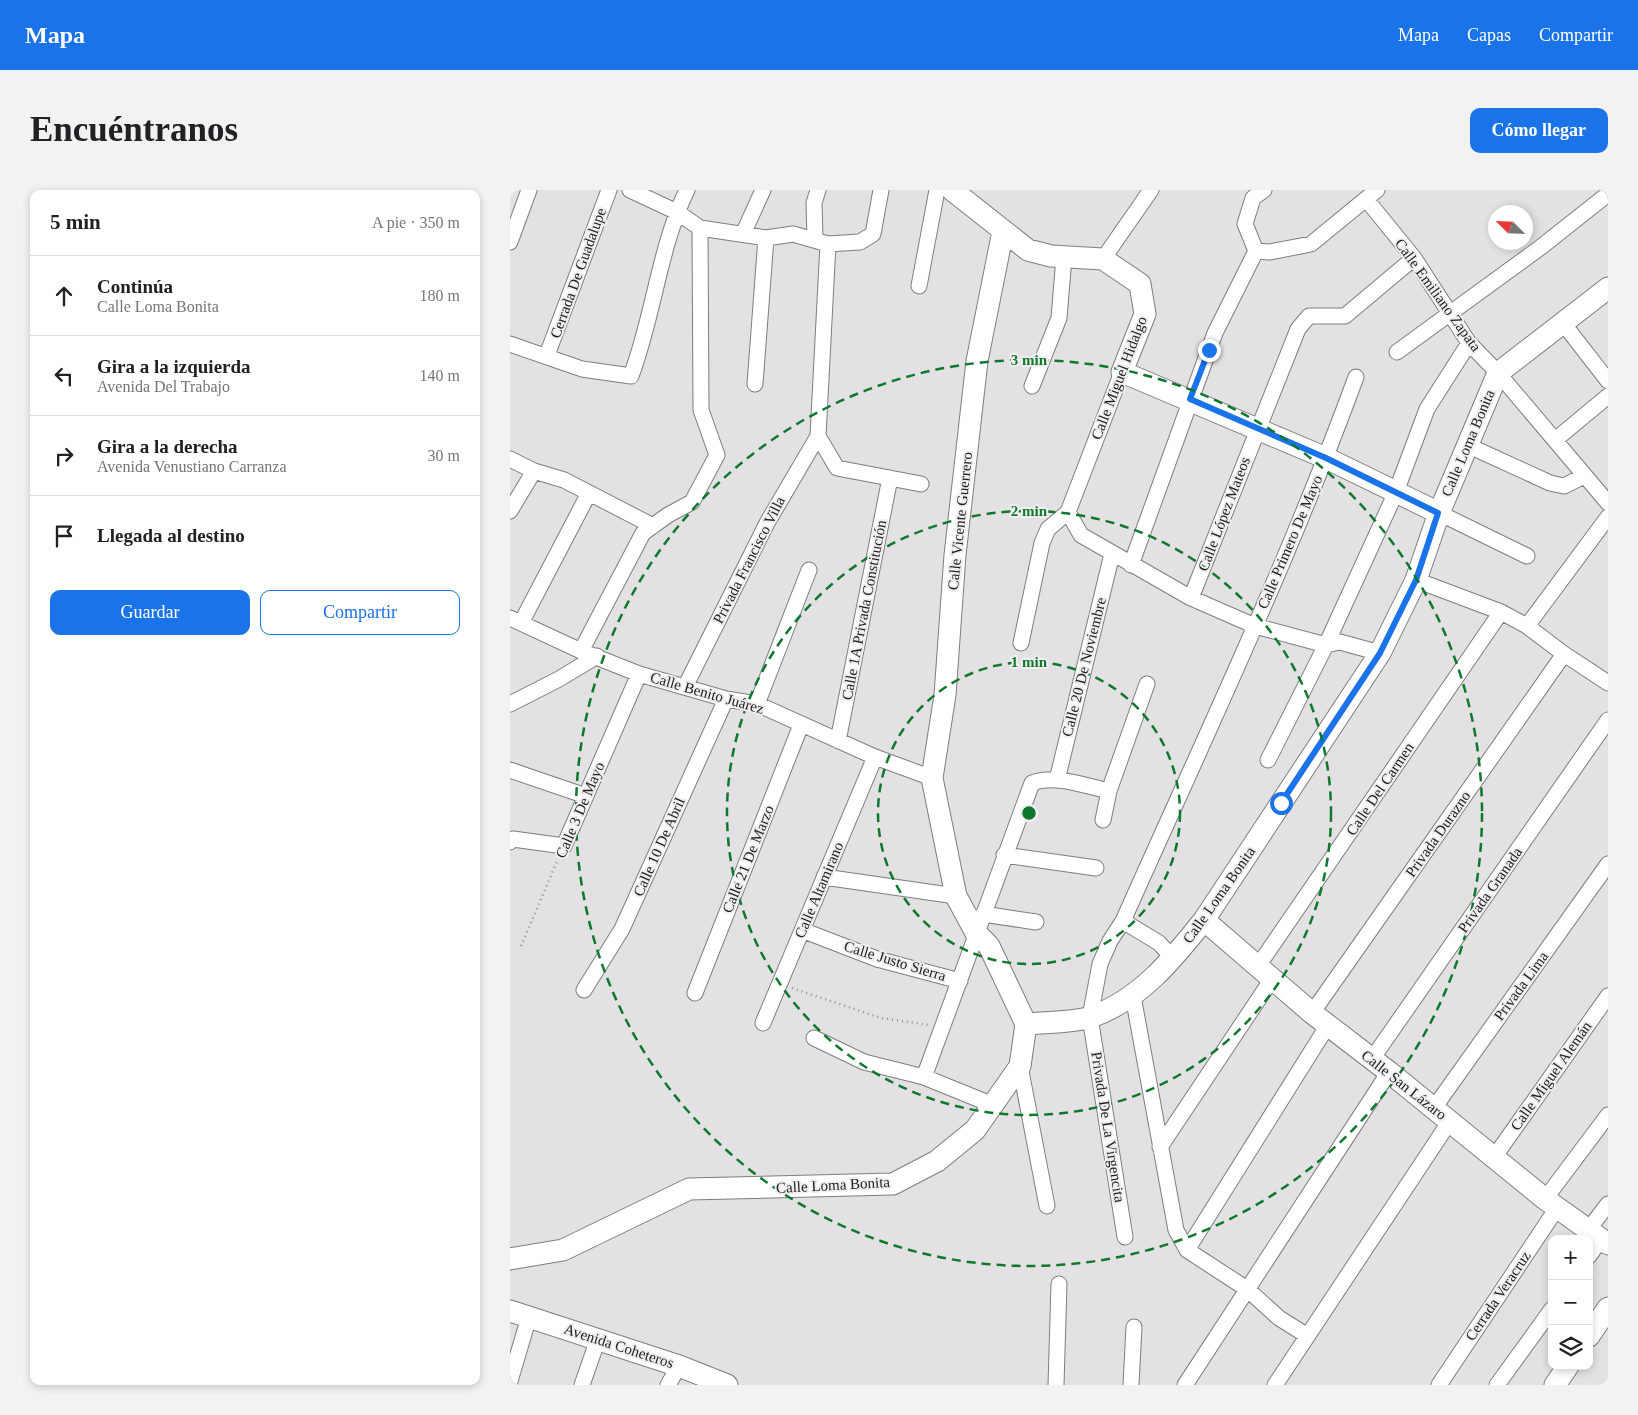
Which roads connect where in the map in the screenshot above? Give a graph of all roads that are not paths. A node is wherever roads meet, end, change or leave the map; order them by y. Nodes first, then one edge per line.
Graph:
1 (530, 190) edge
2 (609, 190) edge
3 (630, 190) edge
4 (687, 190) edge
5 (763, 190) edge
6 (818, 190) edge
7 (880, 190) edge
8 (936, 190) edge
9 (952, 190) edge
10 (1151, 190) edge
11 (1264, 190) edge
12 (1372, 194) edge
13 (1608, 194) edge
14 (676, 212) junction
15 (700, 228) junction
16 (1003, 231) junction
17 (743, 234) junction
18 (766, 238) junction
19 (510, 242) edge
20 (822, 242) junction
21 (1256, 251) junction
22 (1064, 257) junction
23 (1414, 258) junction
24 (1104, 259) junction
25 (919, 286) dead end
26 (1608, 288) edge
27 (1450, 315) junction
28 (1563, 323) junction
29 (1469, 343) junction
30 (510, 344) edge
31 (1397, 352) dead end
32 (547, 355) junction
33 (1122, 372) junction
34 (1498, 373) junction
35 (1356, 377) dead end
36 (1608, 381) edge
37 (755, 384) dead end
38 (1032, 386) dead end
39 (1608, 396) edge
40 (1190, 399) junction
41 (1257, 429) junction
42 (818, 436) junction
43 (1555, 440) junction
44 (1467, 445) junction
45 (1326, 458) junction
46 (510, 460) edge
47 (534, 471) junction
48 (1584, 476) junction
49 (890, 478) junction
50 (920, 484) dead end
51 (1396, 492) junction
52 (589, 493) junction
53 (1608, 503) edge
54 (510, 512) edge
55 (1068, 512) junction
56 (1438, 513) junction
57 (1608, 517) edge
58 (653, 526) junction
59 (1112, 554) junction
60 (1527, 556) dead end
61 (1130, 565) junction
62 (809, 570) dead end
63 (1416, 580) junction
64 (1191, 598) junction
65 (1501, 612) junction
66 (515, 620) edge
67 (1255, 626) junction
68 (1527, 626) junction
69 (1021, 643) dead end
70 (1326, 645) junction
71 (581, 652) junction
72 (1380, 653) junction
73 (1564, 654) junction
74 (597, 656) junction
75 (639, 674) junction
76 (1608, 683) edge
77 (1147, 684) dead end
78 (685, 687) junction
79 (726, 700) junction
80 (510, 704) edge
81 (757, 704) junction
82 (1608, 720) edge
83 (801, 725) junction
84 (838, 741) junction
85 (875, 757) junction
86 (1268, 760) dead end
87 (510, 770) edge
88 (932, 778) junction
89 (1057, 780) junction
90 (1109, 791) junction
91 (586, 796) junction
92 (1103, 820) dead end
93 (510, 842) edge
94 (1004, 856) junction
95 (1608, 864) edge
96 (1096, 868) dead end
97 (824, 877) junction
98 (956, 896) junction
99 (1204, 920) junction
100 (1123, 921) junction
101 (1036, 922) dead end
102 (979, 923) junction
103 (802, 930) junction
104 (1174, 958) junction
105 (1265, 973) junction
106 (960, 981) junction
107 (584, 990) dead end
108 (696, 993) dead end
109 (1134, 996) junction
110 (1608, 996) edge
111 (1090, 1017) junction
112 (1320, 1019) junction
113 (763, 1023) dead end
114 (1026, 1024) junction
115 (814, 1038) dead end
116 (1372, 1059) junction
117 (1020, 1066) junction
118 (1389, 1072) junction
119 (924, 1077) junction
120 (993, 1104) junction
121 (1442, 1115) junction
122 (1608, 1115) edge
123 (1160, 1147) junction
124 (1495, 1156) junction
125 (1551, 1203) junction
126 (1608, 1204) edge
127 (1047, 1206) dead end
128 (1125, 1237) dead end
129 (1597, 1242) edge
130 (1187, 1250) junction
131 (510, 1259) edge
132 (1059, 1284) dead end
133 (1247, 1289) junction
134 (1608, 1308) edge
135 (519, 1314) edge
136 (1548, 1315) edge
137 (1134, 1327) dead end
138 (1593, 1330) edge
139 (1306, 1335) junction
140 (598, 1339) junction
141 (679, 1366) junction
142 (1565, 1370) edge
143 (510, 1381) edge
144 (582, 1385) edge
145 (668, 1385) edge
146 (727, 1385) edge
147 (1056, 1385) edge
148 (1131, 1385) edge
149 (1185, 1385) edge
150 (1275, 1385) edge
151 (1439, 1385) edge
152 (1497, 1385) edge
153 (1556, 1385) edge

1 - 19 street
2 - 32 street, Cerrada De Guadalupe
3 - 14 street
4 - 14 street
5 - 17 street
6 - 20 street
7 - 20 street
8 - 25 street
9 - 16 street
10 - 24 street
11 - 21 street
12 - 21 street
12 - 23 street, Calle Emiliano Zapata
13 - 27 street
14 - 15 street
14 - 32 street
15 - 17 street
15 - 58 street
16 - 22 street
16 - 88 street, Calle Vicente Guerrero
17 - 18 street
18 - 20 street
18 - 37 street
20 - 42 street
21 - 40 street
22 - 24 street
22 - 38 street
23 - 27 street, Calle Emiliano Zapata
23 - 41 street, Calle López Mateos
24 - 33 street, Calle Miguel Hidalgo
26 - 28 street
27 - 29 street, Calle Emiliano Zapata
27 - 31 street
28 - 34 street
28 - 36 street
29 - 34 street, Calle Emiliano Zapata
29 - 51 street
30 - 32 street
33 - 40 street
33 - 55 street, Calle Miguel Hidalgo
34 - 43 street, Calle Emiliano Zapata
34 - 44 street, Calle Loma Bonita
35 - 45 street
39 - 43 street
40 - 41 street
40 - 61 street
41 - 45 street
41 - 64 street, Calle López Mateos
42 - 49 street
42 - 78 street, Privada Francisco Villa
43 - 48 street, Calle Emiliano Zapata
44 - 48 street
44 - 56 street, Calle Loma Bonita
45 - 51 street
45 - 67 street, Calle Primero De Mayo
46 - 47 street
47 - 52 street
47 - 54 street
48 - 53 street, Calle Emiliano Zapata
49 - 50 street
49 - 84 street, Calle 1A Privada Constitución
51 - 56 street
51 - 70 street
52 - 58 street
52 - 66 street
55 - 59 street
55 - 69 street
56 - 60 street, Calle Loma Bonita
56 - 63 street, Calle Loma Bonita
57 - 68 street
58 - 71 street
59 - 61 street
59 - 89 street, Calle 20 De Noviembre
61 - 64 street
62 - 81 street
63 - 65 street
63 - 72 street, Calle Loma Bonita
64 - 67 street
65 - 68 street
65 - 105 street, Calle Del Carmen
66 - 71 street, Calle Benito Juárez
67 - 70 street
67 - 100 street, Calle Primero De Mayo
68 - 73 street
70 - 72 street
70 - 86 street
71 - 74 street, Calle Benito Juárez
72 - 99 street, Calle Loma Bonita
73 - 76 street
73 - 112 street, Privada Durazno
74 - 75 street, Calle Benito Juárez
74 - 80 street
75 - 78 street, Calle Benito Juárez
75 - 91 street, Calle 3 De Mayo
77 - 90 street
78 - 79 street, Calle Benito Juárez
79 - 81 street, Calle Benito Juárez
79 - 107 street, Calle 10 De Abril
81 - 83 street, Calle Benito Juárez
82 - 116 street, Privada Granada
83 - 84 street, Calle Benito Juárez
83 - 108 street, Calle 21 De Marzo
84 - 85 street, Calle Benito Juárez
85 - 88 street, Calle Benito Juárez
85 - 97 street, Calle Altamirano
87 - 91 street
88 - 98 street, Calle Vicente Guerrero
89 - 90 street
89 - 94 street
90 - 92 street
91 - 93 street, Calle 3 De Mayo
94 - 96 street
94 - 102 street
95 - 121 street, Privada Lima
97 - 98 street
97 - 103 street, Calle Altamirano
98 - 102 street, Calle Vicente Guerrero
99 - 104 street, Calle Loma Bonita
99 - 105 street, Calle San Lázaro
100 - 104 street
100 - 111 street, Privada De La Virgencita
101 - 102 street
102 - 106 street
102 - 114 street, Calle Vicente Guerrero
103 - 106 street, Calle Justo Sierra
103 - 113 street, Calle Altamirano
104 - 109 street, Calle Loma Bonita
105 - 112 street, Calle San Lázaro
105 - 123 street, Calle Del Carmen
106 - 119 street
109 - 111 street, Calle Loma Bonita
109 - 123 street
110 - 124 street, Calle Miguel Alemán
111 - 114 street, Calle Loma Bonita
111 - 128 street, Privada De La Virgencita
112 - 116 street, Calle San Lázaro
112 - 130 street, Privada Durazno
114 - 117 street, Calle Loma Bonita
115 - 119 street
116 - 118 street, Calle San Lázaro
117 - 120 street, Calle Loma Bonita
117 - 127 street
118 - 121 street, Calle San Lázaro
118 - 133 street
119 - 120 street
120 - 131 street, Calle Loma Bonita
121 - 124 street, Calle San Lázaro
121 - 139 street, Privada Lima
122 - 125 street, Cerrada Veracruz
123 - 130 street
124 - 125 street, Calle San Lázaro
125 - 129 street, Calle San Lázaro
125 - 151 street, Cerrada Veracruz
126 - 129 street
130 - 133 street
132 - 147 street
133 - 139 street
133 - 149 street
134 - 138 street
135 - 140 street, Avenida Coheteros
135 - 143 street
136 - 152 street
137 - 148 street
139 - 150 street, Privada Lima
140 - 141 street, Avenida Coheteros
140 - 144 street
141 - 145 street
141 - 146 street, Avenida Coheteros
142 - 153 street

